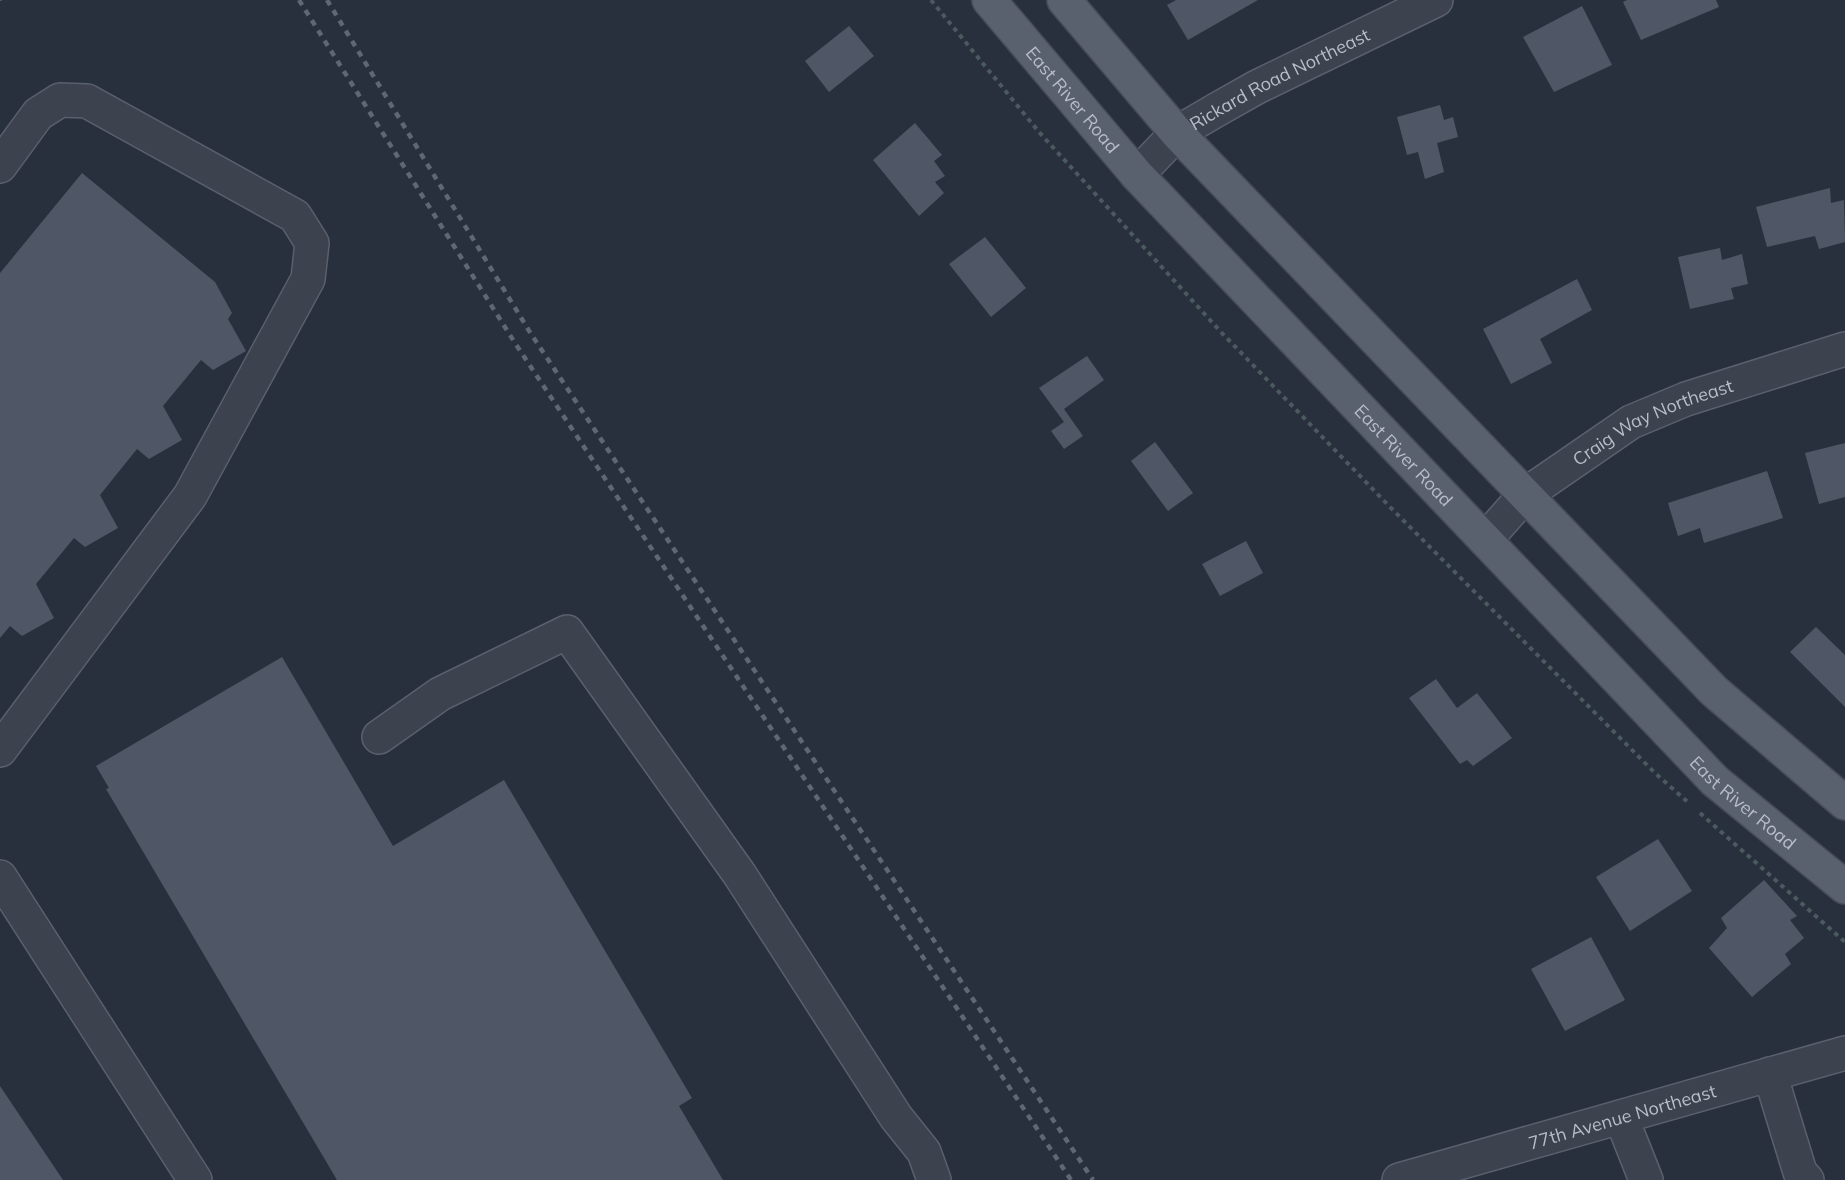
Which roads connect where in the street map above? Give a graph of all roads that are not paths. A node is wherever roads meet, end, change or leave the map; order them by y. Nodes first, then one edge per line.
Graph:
1 (988, 0) edge
2 (1064, 0) edge
3 (1436, 0) edge
4 (1177, 133) junction
5 (0, 166) edge
6 (1137, 175) junction
7 (1845, 349) edge
8 (1525, 495) junction
9 (1486, 539) junction
10 (379, 737) dead end
11 (0, 750) edge
12 (1845, 803) edge
13 (0, 877) edge
14 (1845, 887) edge
15 (1845, 1053) edge
16 (1770, 1074) junction
17 (1621, 1117) junction
18 (195, 1180) edge
19 (934, 1180) edge
20 (1399, 1180) edge
21 (1646, 1180) edge
22 (1807, 1180) edge

1 - 6 main road, East River Road
2 - 4 main road
3 - 4 street, Rickard Road Northeast
4 - 6 street, Rickard Road Northeast
4 - 8 main road
5 - 11 street
6 - 9 main road, East River Road
7 - 8 street, Craig Way Northeast
8 - 9 street, Craig Way Northeast
8 - 12 main road
9 - 14 main road, East River Road
10 - 19 street
13 - 18 street
15 - 16 street, 77th Avenue Northeast
16 - 17 street, 77th Avenue Northeast
16 - 22 street
17 - 20 street, 77th Avenue Northeast
17 - 21 street

